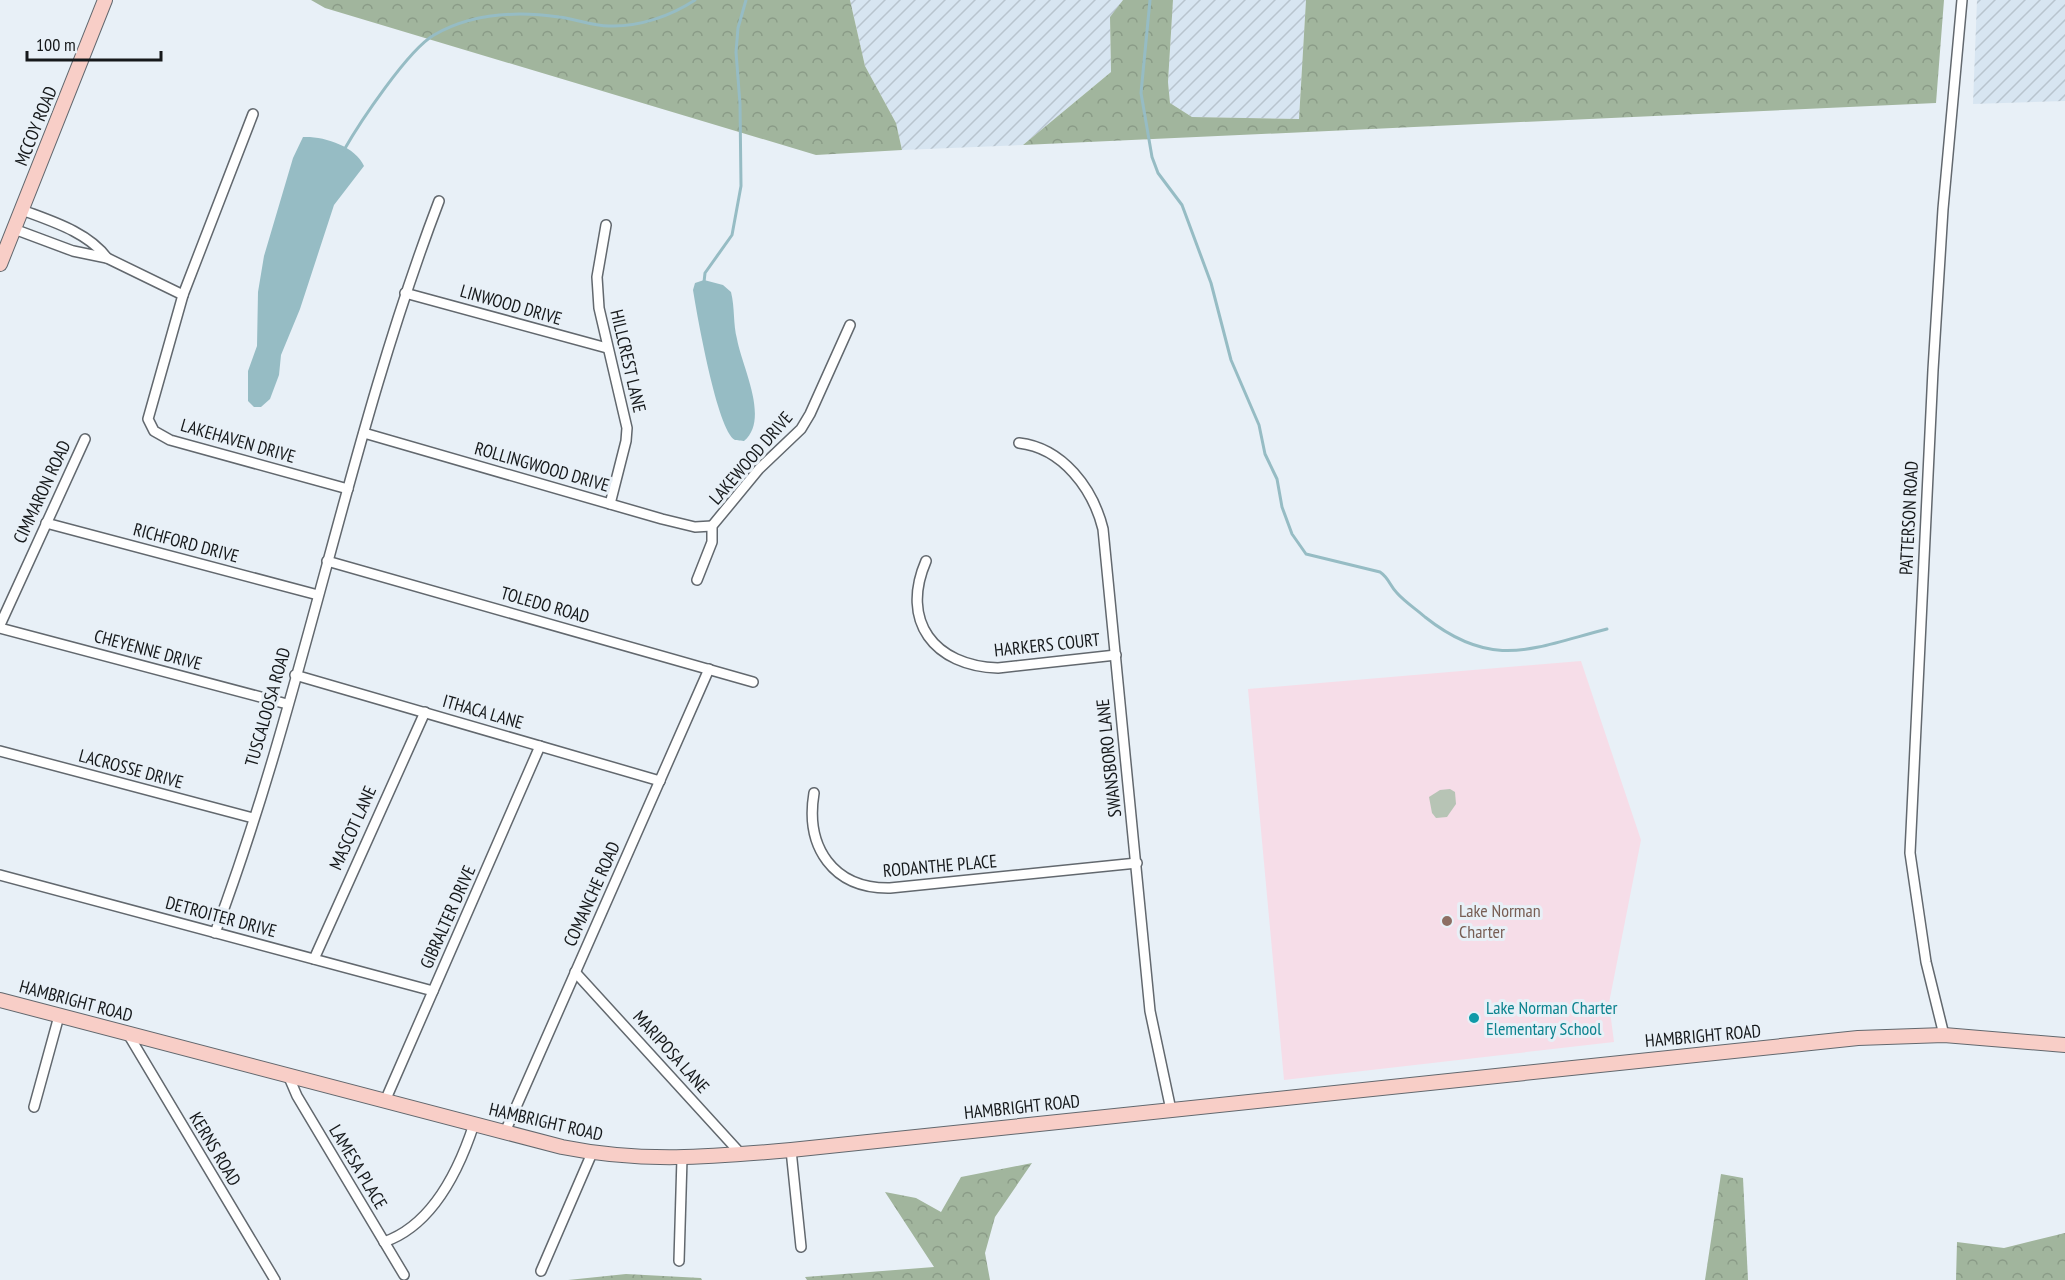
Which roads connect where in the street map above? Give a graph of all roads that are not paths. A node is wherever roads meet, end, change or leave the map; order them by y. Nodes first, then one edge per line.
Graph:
1 (105, 0) edge
2 (1962, 0) edge
3 (253, 114) dead end
4 (439, 201) dead end
5 (22, 210) junction
6 (606, 225) dead end
7 (14, 229) junction
8 (107, 258) junction
9 (0, 264) edge
10 (405, 293) junction
11 (183, 296) junction
12 (850, 325) dead end
13 (607, 348) junction
14 (364, 433) junction
15 (85, 439) dead end
16 (1018, 443) dead end
17 (348, 489) junction
18 (610, 504) junction
19 (46, 523) junction
20 (712, 526) junction
21 (327, 561) junction
22 (926, 561) dead end
23 (697, 580) dead end
24 (318, 595) junction
25 (3, 607) edge
26 (0, 627) edge
27 (1116, 655) junction
28 (709, 669) junction
29 (295, 675) junction
30 (753, 682) dead end
31 (287, 704) junction
32 (424, 712) junction
33 (540, 746) junction
34 (0, 751) edge
35 (660, 781) junction
36 (814, 793) dead end
37 (253, 818) junction
38 (1137, 863) junction
39 (0, 875) edge
40 (215, 933) junction
41 (314, 959) junction
42 (575, 972) junction
43 (433, 991) junction
44 (0, 1000) edge
45 (59, 1016) junction
46 (128, 1034) junction
47 (1944, 1035) junction
48 (2065, 1045) edge
49 (288, 1075) junction
50 (385, 1101) junction
51 (34, 1107) dead end
52 (1171, 1110) junction
53 (474, 1124) junction
54 (505, 1132) junction
55 (790, 1150) junction
56 (592, 1153) junction
57 (741, 1154) junction
58 (682, 1158) junction
59 (384, 1242) junction
60 (801, 1247) dead end
61 (679, 1261) dead end
62 (542, 1271) dead end
63 (404, 1275) dead end
64 (274, 1280) edge

1 - 5 main road, MCCOY ROAD
2 - 47 street, PATTERSON ROAD
3 - 11 street, LAKEHAVEN DRIVE
4 - 10 street
5 - 7 main road, MCCOY ROAD
5 - 8 street
6 - 13 street, HILLCREST LANE
7 - 8 street
7 - 9 main road, MCCOY ROAD
8 - 11 street
10 - 13 street, LINWOOD DRIVE
10 - 14 street
11 - 17 street, LAKEHAVEN DRIVE
12 - 20 street, LAKEWOOD DRIVE
13 - 18 street, HILLCREST LANE
14 - 17 street
14 - 18 street, ROLLINGWOOD DRIVE
15 - 19 street, CIMMARON ROAD
16 - 27 street, SWANSBORO LANE
17 - 21 street, TUSCALOOSA ROAD
18 - 20 street, ROLLINGWOOD DRIVE
19 - 24 street, RICHFORD DRIVE
19 - 25 street, CIMMARON ROAD
20 - 23 street, LAKEWOOD DRIVE
21 - 24 street, TUSCALOOSA ROAD
21 - 28 street, TOLEDO ROAD
22 - 27 street, HARKERS COURT
24 - 29 street, TUSCALOOSA ROAD
25 - 26 street, CIMMARON ROAD
26 - 31 street, CHEYENNE DRIVE
27 - 38 street, SWANSBORO LANE
28 - 30 street, TOLEDO ROAD
28 - 35 street, COMANCHE ROAD
29 - 31 street, TUSCALOOSA ROAD
29 - 32 street, ITHACA LANE
31 - 37 street, TUSCALOOSA ROAD
32 - 33 street, ITHACA LANE
32 - 41 street, MASCOT LANE
33 - 35 street, ITHACA LANE
33 - 43 street, GIBRALTER DRIVE
34 - 37 street, LACROSSE DRIVE
35 - 42 street, COMANCHE ROAD
36 - 38 street, RODANTHE PLACE
37 - 40 street, TUSCALOOSA ROAD
38 - 52 street, SWANSBORO LANE
39 - 40 street, DETROITER DRIVE
40 - 41 street, DETROITER DRIVE
41 - 43 street, DETROITER DRIVE
42 - 54 street, COMANCHE ROAD
42 - 57 street, MARIPOSA LANE
43 - 50 street, GIBRALTER DRIVE
44 - 45 main road, HAMBRIGHT ROAD
45 - 46 main road, HAMBRIGHT ROAD
45 - 51 street
46 - 49 main road, HAMBRIGHT ROAD
46 - 64 street, KERNS ROAD
47 - 48 main road, HAMBRIGHT ROAD
47 - 52 main road, HAMBRIGHT ROAD
49 - 50 main road, HAMBRIGHT ROAD
49 - 59 street, LAMESA PLACE
50 - 53 main road, HAMBRIGHT ROAD
52 - 55 main road, HAMBRIGHT ROAD
53 - 54 main road, HAMBRIGHT ROAD
53 - 59 street
54 - 56 main road, HAMBRIGHT ROAD
55 - 57 main road, HAMBRIGHT ROAD
55 - 60 street
56 - 58 main road, HAMBRIGHT ROAD
56 - 62 street
57 - 58 main road, HAMBRIGHT ROAD
58 - 61 street
59 - 63 street, LAMESA PLACE

